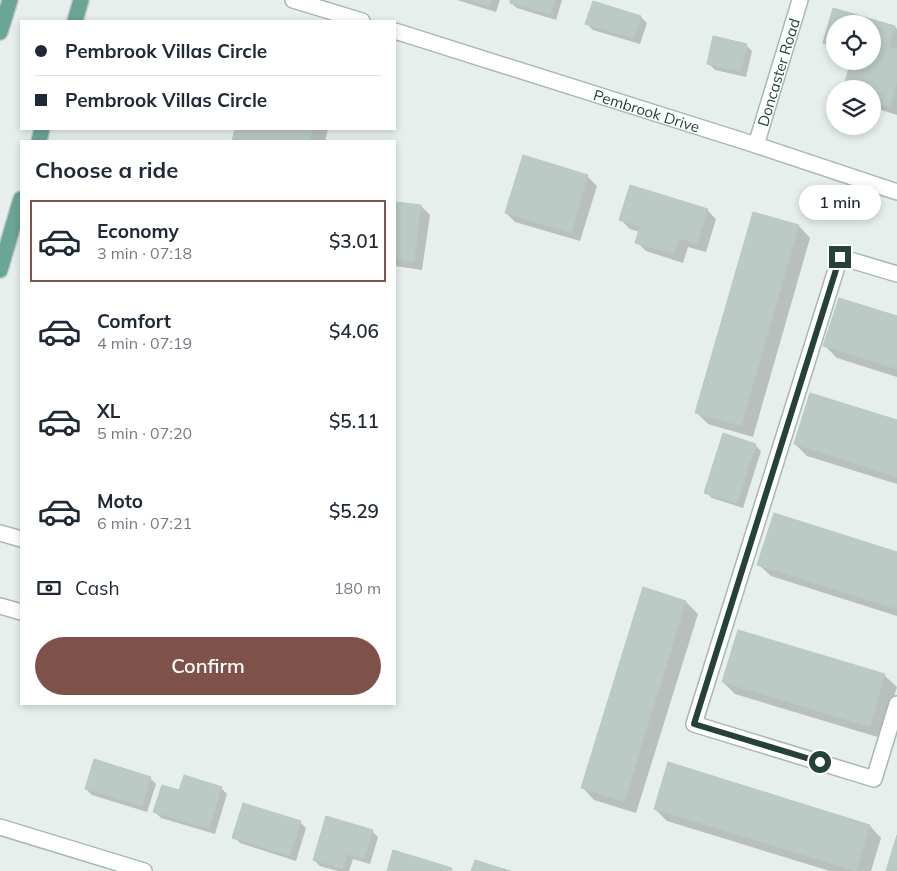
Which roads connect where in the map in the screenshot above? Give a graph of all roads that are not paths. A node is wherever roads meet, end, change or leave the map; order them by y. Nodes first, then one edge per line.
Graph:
1 (10, 0) edge
2 (81, 0) edge
3 (293, 0) edge
4 (800, 0) edge
5 (74, 20) edge
6 (359, 20) edge
7 (396, 31) edge
8 (0, 32) edge
9 (756, 145) junction
10 (897, 192) edge
11 (20, 202) edge
12 (0, 270) edge
13 (897, 274) edge
14 (0, 533) edge
15 (20, 539) edge
16 (0, 606) edge
17 (20, 612) edge
18 (897, 704) edge
19 (0, 827) edge
20 (144, 871) edge

1 - 8 main road
2 - 5 main road
3 - 6 street
4 - 9 street, Doncaster Road
7 - 9 street, Pembrook Drive
9 - 10 street, Pembrook Drive
11 - 12 main road
13 - 18 street
14 - 15 street
16 - 17 street
19 - 20 street

